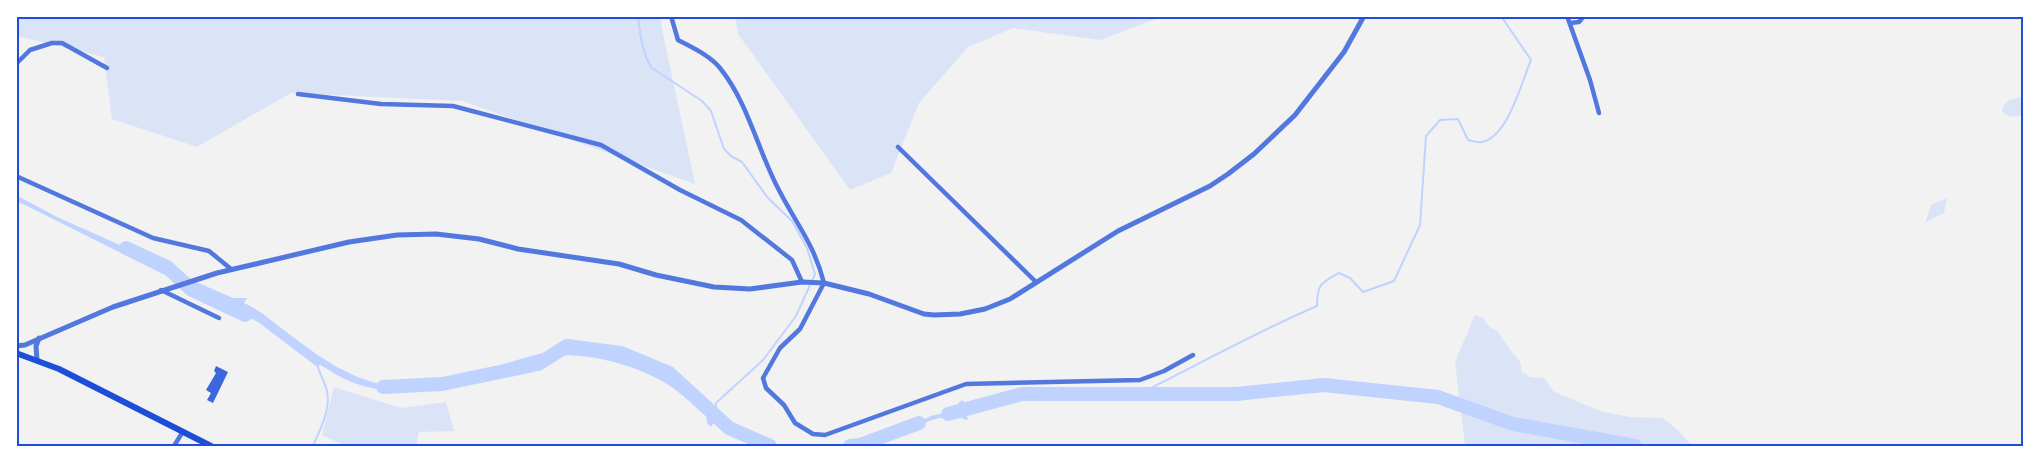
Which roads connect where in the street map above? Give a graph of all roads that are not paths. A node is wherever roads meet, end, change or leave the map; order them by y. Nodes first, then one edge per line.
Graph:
1 (670, 16) edge
2 (1364, 16) edge
3 (1567, 16) edge
4 (1584, 16) edge
5 (1570, 23) junction
6 (16, 64) edge
7 (107, 68) dead end
8 (298, 94) dead end
9 (1599, 113) dead end
10 (898, 147) dead end
11 (16, 176) edge
12 (231, 269) junction
13 (802, 282) junction
14 (824, 282) junction
15 (1036, 282) junction
16 (161, 290) junction
17 (219, 318) dead end
18 (39, 338) junction
19 (16, 346) edge
20 (16, 353) edge
21 (1193, 355) dead end
22 (37, 360) junction
23 (182, 433) junction
24 (174, 447) edge
25 (211, 447) edge

1 - 14 street
2 - 15 street
3 - 5 street
4 - 5 street
5 - 9 street
6 - 7 street
8 - 13 street
10 - 15 street
11 - 12 street
12 - 13 street
12 - 16 street
13 - 14 street
14 - 15 street
14 - 21 street
16 - 17 street
16 - 18 street
18 - 19 street
18 - 22 street
20 - 22 main road
22 - 23 main road
23 - 24 street
23 - 25 main road

